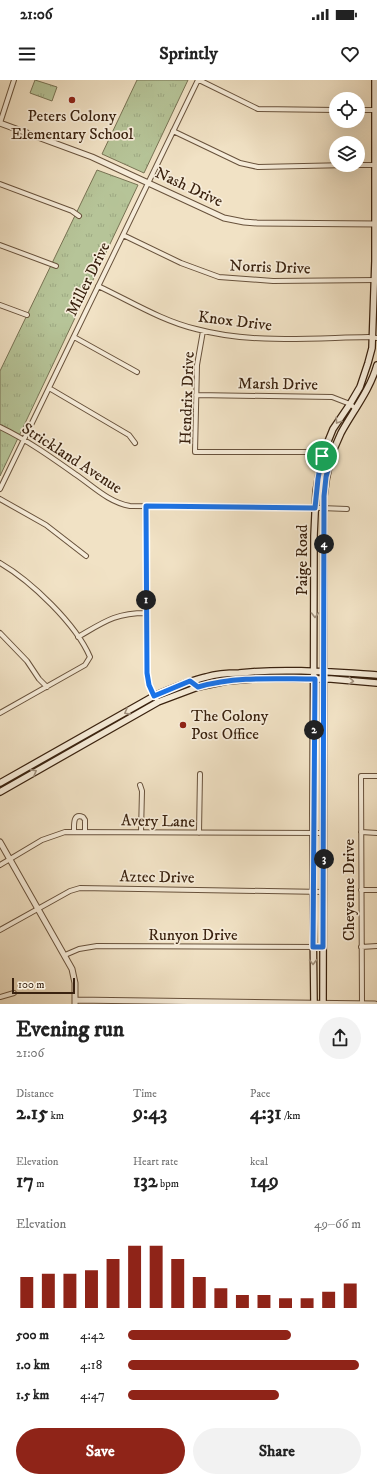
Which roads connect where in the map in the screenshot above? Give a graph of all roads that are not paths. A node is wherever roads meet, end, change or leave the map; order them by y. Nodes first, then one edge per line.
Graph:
1 (14, 80) edge
2 (198, 80) edge
3 (375, 80) edge
4 (329, 110) edge
5 (365, 110) edge
6 (374, 110) junction
7 (0, 123) edge
8 (173, 131) junction
9 (376, 138) edge
10 (375, 164) junction
11 (329, 165) edge
12 (365, 165) edge
13 (148, 182) junction
14 (0, 184) edge
15 (79, 216) dead end
16 (376, 224) edge
17 (123, 235) junction
18 (0, 245) edge
19 (56, 266) dead end
20 (376, 280) edge
21 (98, 286) junction
22 (0, 306) edge
23 (26, 315) dead end
24 (204, 331) junction
25 (74, 337) junction
26 (375, 338) edge
27 (377, 365) edge
28 (137, 372) dead end
29 (48, 388) junction
30 (196, 395) junction
31 (350, 404) junction
32 (356, 409) junction
33 (0, 427) edge
34 (24, 440) junction
35 (135, 443) dead end
36 (322, 456) junction
37 (331, 458) junction
38 (0, 489) edge
39 (0, 499) edge
40 (146, 506) junction
41 (315, 508) junction
42 (324, 508) junction
43 (348, 509) dead end
44 (86, 556) dead end
45 (0, 563) edge
46 (315, 592) junction
47 (324, 592) junction
48 (146, 613) junction
49 (0, 633) edge
50 (78, 637) junction
51 (315, 671) junction
52 (324, 671) junction
53 (226, 674) junction
54 (376, 678) edge
55 (315, 679) junction
56 (324, 679) junction
57 (190, 681) junction
58 (227, 681) junction
59 (47, 687) junction
60 (198, 687) junction
61 (154, 696) junction
62 (158, 702) junction
63 (0, 713) edge
64 (80, 738) junction
65 (324, 740) junction
66 (314, 741) junction
67 (84, 744) junction
68 (200, 774) dead end
69 (377, 776) edge
70 (0, 783) edge
71 (140, 785) dead end
72 (0, 792) edge
73 (74, 831) junction
74 (85, 831) junction
75 (141, 832) junction
76 (361, 832) junction
77 (199, 833) junction
78 (314, 833) junction
79 (324, 833) junction
80 (377, 833) edge
81 (0, 842) edge
82 (10, 859) junction
83 (0, 865) edge
84 (361, 890) junction
85 (377, 890) edge
86 (313, 892) junction
87 (324, 892) junction
88 (38, 908) junction
89 (0, 930) edge
90 (377, 946) edge
91 (313, 947) junction
92 (323, 947) junction
93 (361, 947) junction
94 (65, 955) junction
95 (14, 993) dead end
96 (0, 997) edge
97 (75, 1002) edge
98 (314, 1003) edge
99 (323, 1004) edge
100 (362, 1004) edge
101 (375, 1004) edge

1 - 7 street
2 - 4 street
2 - 8 street, Miller Drive
3 - 6 main road, Paige Road
5 - 6 street
6 - 9 main road, Paige Road
7 - 13 street, Nash Drive
8 - 11 street
8 - 13 street, Miller Drive
9 - 10 main road, Paige Road
10 - 12 street
10 - 16 main road, Paige Road
13 - 16 street, Nash Drive
13 - 17 street, Miller Drive
14 - 15 street
16 - 20 main road, Paige Road
17 - 20 street, Norris Drive
17 - 21 street, Miller Drive
18 - 19 street
20 - 26 main road, Paige Road
21 - 24 street, Knox Drive
21 - 25 street, Miller Drive
22 - 23 street
24 - 26 street, Knox Drive
24 - 30 street, Hendrix Drive
25 - 28 street
25 - 29 street, Miller Drive
26 - 31 main road, Paige Road
27 - 32 main road, Paige Road
29 - 34 street, Miller Drive
29 - 35 street
30 - 31 street, Marsh Drive
30 - 36 street, Hendrix Drive
31 - 32 street, Marsh Drive
31 -> 36 main road, Paige Road
32 - 37 main road, Paige Road
33 - 34 street, Strickland Avenue
34 - 38 street, Miller Drive
34 - 40 street, Strickland Avenue
36 - 37 street, Hendrix Drive
36 - 41 main road, Paige Road
37 - 42 main road, Paige Road
39 - 44 street
40 - 41 street, Strickland Avenue
40 - 48 street
41 - 42 street, Strickland Avenue
41 - 46 main road, Paige Road
42 - 43 street, Strickland Avenue
42 - 47 main road, Paige Road
45 - 50 street
46 - 47 main road
46 -> 51 main road, Paige Road
47 - 52 main road, Paige Road
48 - 50 street
48 - 61 street
49 - 59 street
50 - 59 street
51 - 52 main road
51 - 53 main road
51 - 55 main road, Paige Road
52 - 54 main road
52 - 56 main road, Paige Road
53 - 57 main road
53 - 58 main road
56 -> 54 main road
55 - 56 main road
55 - 58 main road
55 - 66 main road, Paige Road
56 - 65 main road, Paige Road
57 - 60 main road
57 - 61 main road
58 - 60 main road
59 - 63 street
60 - 62 main road
61 - 62 street
61 -> 64 main road
62 - 67 main road
64 - 67 main road
64 - 70 main road
65 - 66 main road
65 - 79 main road, Paige Road
66 - 78 main road, Paige Road
72 -> 67 main road
68 - 77 street
69 - 76 street, Cheyenne Drive
71 - 75 street
73 - 74 street, Avery Lane
73 - 74 street
73 - 82 street, Avery Lane
74 - 75 street, Avery Lane
75 - 77 street, Avery Lane
76 - 80 street
76 - 84 street, Cheyenne Drive
77 - 78 street, Avery Lane
78 - 79 street, Avery Lane
78 - 86 main road, Paige Road
79 - 87 main road, Paige Road
81 - 82 street
82 - 83 street, Avery Lane
82 - 88 street
84 - 85 street
84 - 93 street, Cheyenne Drive
86 - 87 street, Aztec Drive
86 - 88 street, Aztec Drive
86 - 91 main road, Paige Road
87 - 92 main road, Paige Road
88 - 89 street, Aztec Drive
88 - 94 street
90 - 93 street
91 - 92 street, Runyon Drive
91 - 94 street, Runyon Drive
91 -> 98 main road, Paige Road
92 - 99 main road, Paige Road
93 - 100 street, Cheyenne Drive
94 - 97 street
95 - 96 street
97 - 98 street
98 - 99 street
99 - 100 street
100 - 101 street

